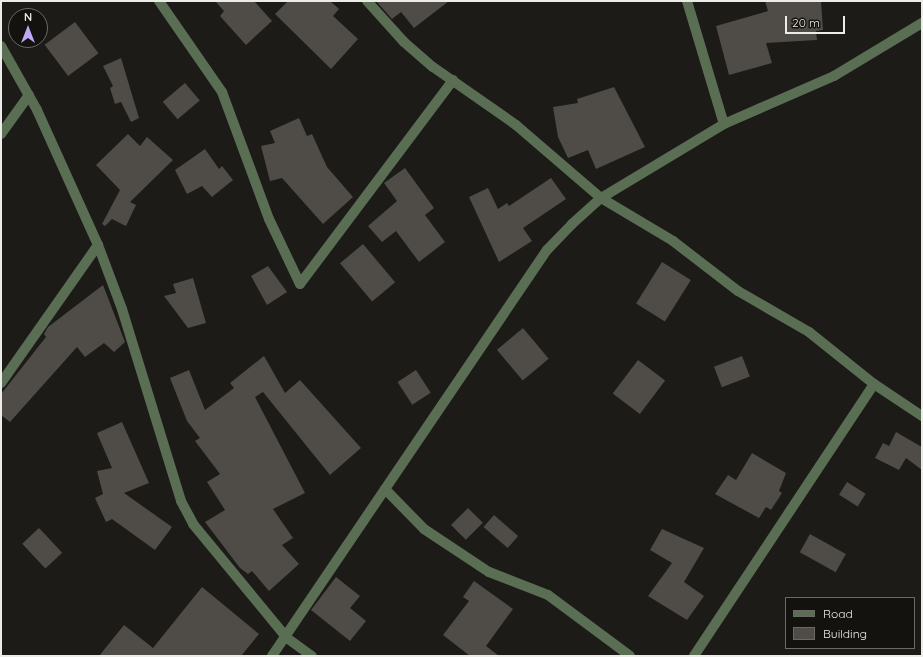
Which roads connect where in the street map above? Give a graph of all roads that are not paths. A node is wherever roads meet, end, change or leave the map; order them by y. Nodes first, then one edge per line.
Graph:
1 (158, 1) edge
2 (367, 1) edge
3 (687, 1) edge
4 (922, 23) edge
5 (1, 46) edge
6 (453, 80) junction
7 (29, 95) junction
8 (724, 124) junction
9 (1, 134) edge
10 (602, 198) junction
11 (98, 245) junction
12 (1, 384) edge
13 (874, 384) junction
14 (922, 416) edge
15 (386, 489) junction
16 (286, 638) junction
17 (272, 656) edge
18 (312, 656) edge
19 (630, 656) edge
20 (694, 656) edge

1 - 6 street
2 - 6 street
3 - 8 street
4 - 8 street
5 - 7 street
6 - 10 street
7 - 9 street
7 - 11 street
8 - 10 street
10 - 13 street
10 - 15 street
11 - 12 street
11 - 16 street
13 - 14 street
13 - 20 street
15 - 16 street
15 - 19 street
16 - 17 street
16 - 18 street

